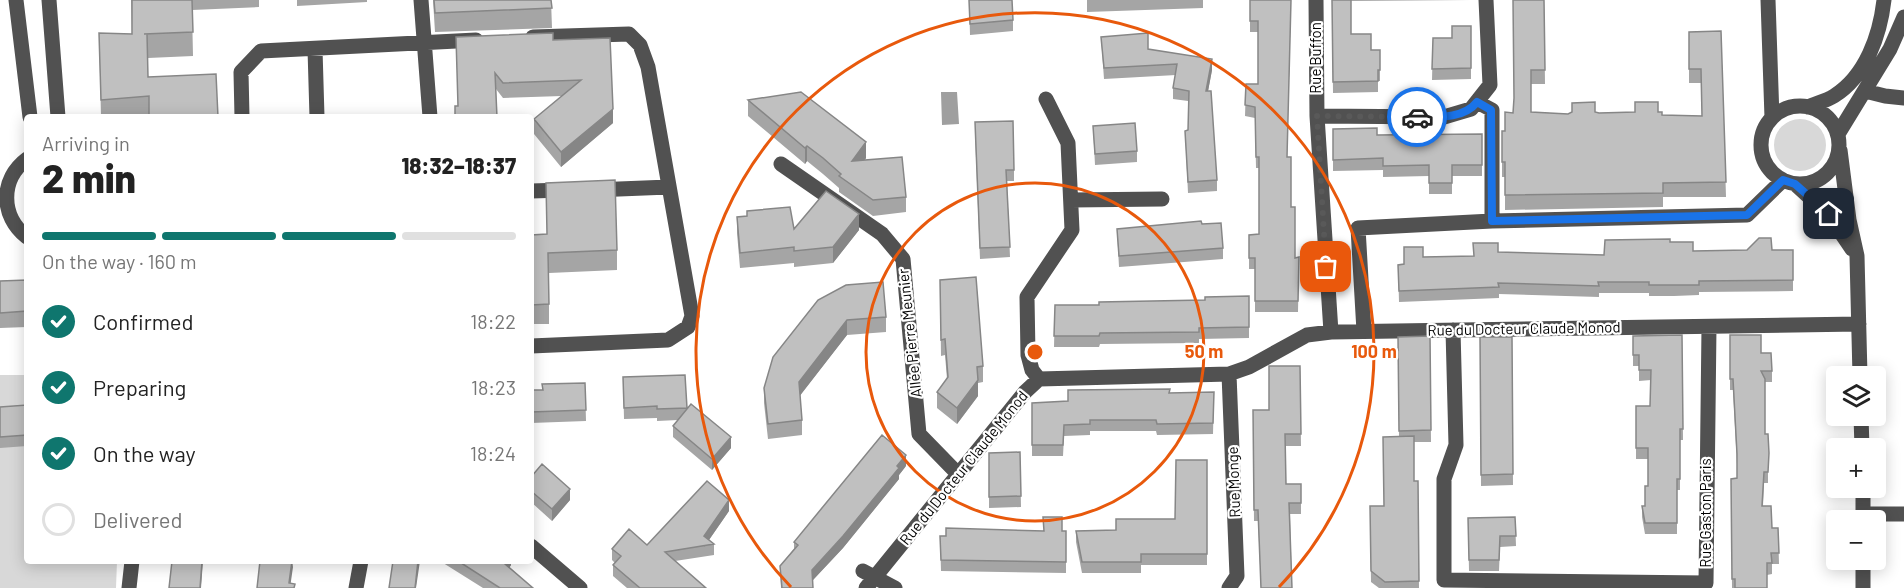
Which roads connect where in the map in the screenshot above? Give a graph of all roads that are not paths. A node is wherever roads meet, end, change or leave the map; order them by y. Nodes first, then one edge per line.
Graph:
1 (16, 0) edge
2 (48, 0) edge
3 (421, 0) edge
4 (1316, 0) edge
5 (1486, 0) edge
6 (1768, 0) edge
7 (1884, 0) edge
8 (1904, 17) edge
9 (519, 38) edge
10 (495, 39) edge
11 (424, 43) junction
12 (315, 49) junction
13 (1865, 91) junction
14 (1904, 98) edge
15 (1046, 99) dead end
16 (1477, 102) junction
17 (1808, 107) junction
18 (30, 114) edge
19 (58, 114) edge
20 (242, 114) edge
21 (317, 114) edge
22 (430, 114) edge
23 (1317, 116) junction
24 (1772, 118) junction
25 (1839, 140) junction
26 (24, 158) edge
27 (781, 164) dead end
28 (1789, 182) junction
29 (669, 187) junction
30 (534, 191) edge
31 (1162, 199) dead end
32 (1071, 200) junction
33 (2, 201) edge
34 (1492, 221) junction
35 (24, 234) edge
36 (1857, 256) junction
37 (1859, 324) junction
38 (1708, 327) junction
39 (1454, 330) junction
40 (1331, 332) junction
41 (1364, 332) junction
42 (534, 346) edge
43 (1860, 366) edge
44 (1229, 374) junction
45 (1039, 379) junction
46 (958, 474) junction
47 (1904, 514) edge
48 (1886, 515) edge
49 (534, 549) edge
50 (132, 564) edge
51 (360, 564) edge
52 (1863, 570) edge
53 (868, 579) edge
54 (1443, 584) edge
55 (129, 588) edge
56 (356, 588) edge
57 (580, 588) edge
58 (896, 588) edge
59 (1229, 588) edge
60 (1863, 588) edge

1 - 18 street
2 - 19 street
3 - 11 street
4 - 23 street, Rue Buffon
5 - 16 street
6 - 24 street
7 - 17 street
8 - 13 street
9 - 29 street
10 - 11 street
11 - 12 street
11 - 22 street
12 - 20 street
12 - 21 street
13 - 14 street
13 - 25 street
15 - 32 street
16 - 23 street, Rue Buffon
16 - 34 street
17 - 24 street
17 - 25 street
23 - 40 street, Rue Buffon
24 - 28 street
25 - 28 street
25 - 36 street
26 - 33 street
27 - 46 street, Allée Pierre Meunier
28 - 34 street
28 - 36 street
29 - 30 street
29 - 42 street
31 - 32 street
32 - 45 street
33 - 35 street
34 - 41 street
36 - 37 street
37 - 38 street, Rue du Docteur Claude Monod
37 - 43 street
38 - 39 street, Rue du Docteur Claude Monod
38 - 54 street, Rue Gaston Paris
39 - 41 street, Rue du Docteur Claude Monod
39 - 54 street, Rue Gaston Paris
40 - 41 street, Rue du Docteur Claude Monod
40 - 44 street, Rue du Docteur Claude Monod
44 - 45 street, Rue du Docteur Claude Monod
44 - 59 street, Rue Monge
45 - 46 street, Rue du Docteur Claude Monod
46 - 53 street, Rue du Docteur Claude Monod
47 - 48 street
49 - 57 street
50 - 55 street
51 - 56 street
52 - 60 street
53 - 58 street

